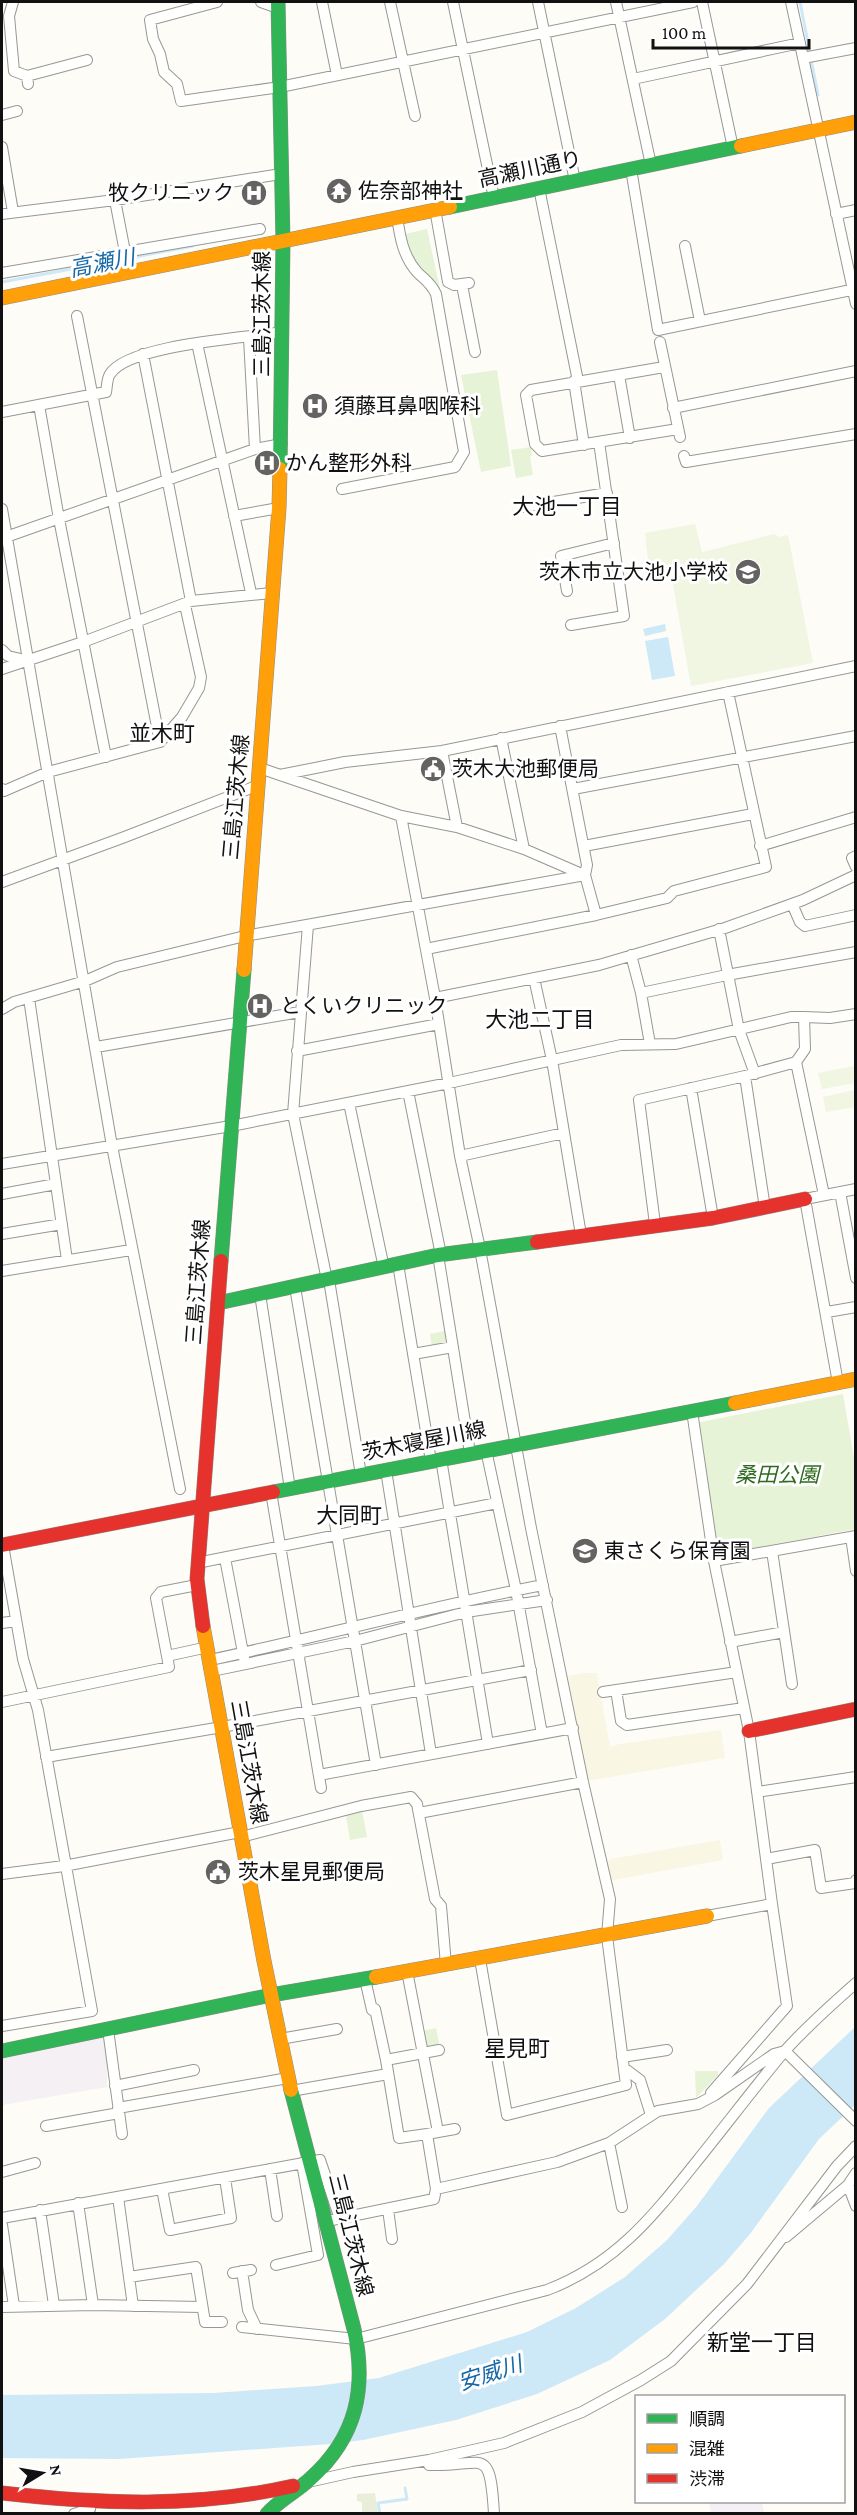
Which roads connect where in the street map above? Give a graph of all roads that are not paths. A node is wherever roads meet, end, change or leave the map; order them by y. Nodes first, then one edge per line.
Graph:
1 (13, 2) edge
2 (218, 2) edge
3 (261, 2) edge
4 (322, 2) edge
5 (390, 2) edge
6 (453, 2) edge
7 (538, 2) edge
8 (616, 2) edge
9 (693, 2) edge
10 (702, 2) edge
11 (791, 2) edge
12 (278, 5) edge
13 (5, 16) edge
14 (620, 18) junction
15 (545, 33) junction
16 (800, 44) junction
17 (855, 48) edge
18 (463, 50) junction
19 (808, 57) junction
20 (87, 60) dead end
21 (716, 61) junction
22 (404, 62) junction
23 (337, 75) junction
24 (633, 79) junction
25 (280, 87) junction
26 (17, 111) dead end
27 (2, 115) edge
28 (415, 116) dead end
29 (855, 122) edge
30 (819, 129) junction
31 (2, 147) edge
32 (733, 148) junction
33 (651, 165) junction
34 (631, 169) junction
35 (280, 174) junction
36 (575, 181) junction
37 (539, 188) junction
38 (494, 198) junction
39 (115, 200) junction
40 (435, 209) junction
41 (855, 210) edge
42 (13, 212) junction
43 (2, 214) edge
44 (836, 214) junction
45 (397, 217) junction
46 (260, 229) dead end
47 (283, 242) junction
48 (685, 246) dead end
49 (124, 252) junction
50 (2, 273) edge
51 (854, 290) edge
52 (2, 298) edge
53 (855, 304) edge
54 (77, 316) dead end
55 (700, 321) junction
56 (283, 332) junction
57 (249, 338) junction
58 (660, 342) dead end
59 (197, 343) junction
60 (475, 352) dead end
61 (143, 354) junction
62 (664, 367) junction
63 (855, 371) edge
64 (619, 375) junction
65 (576, 381) junction
66 (93, 396) junction
67 (39, 405) junction
68 (673, 408) junction
69 (2, 412) edge
70 (855, 434) edge
71 (630, 438) junction
72 (599, 442) junction
73 (282, 444) junction
74 (584, 445) junction
75 (255, 449) junction
76 (684, 456) dead end
77 (222, 462) junction
78 (168, 481) junction
79 (342, 489) dead end
80 (607, 493) junction
81 (113, 500) junction
82 (524, 507) dead end
83 (279, 508) junction
84 (2, 509) edge
85 (234, 516) junction
86 (58, 519) junction
87 (6, 537) junction
88 (614, 543) junction
89 (567, 591) dead end
90 (251, 593) junction
91 (272, 593) junction
92 (188, 603) junction
93 (137, 622) junction
94 (571, 625) dead end
95 (83, 642) junction
96 (2, 650) edge
97 (26, 660) junction
98 (855, 666) edge
99 (2, 669) edge
100 (728, 692) junction
101 (560, 726) junction
102 (855, 736) edge
103 (501, 738) junction
104 (160, 742) junction
105 (442, 751) junction
106 (106, 757) junction
107 (742, 758) junction
108 (260, 768) junction
109 (48, 772) junction
110 (280, 775) junction
111 (259, 785) junction
112 (2, 789) edge
113 (573, 789) junction
114 (753, 814) junction
115 (401, 816) junction
116 (855, 817) edge
117 (458, 827) junction
118 (584, 846) junction
119 (760, 846) junction
120 (524, 849) junction
121 (855, 856) edge
122 (62, 861) junction
123 (855, 867) edge
124 (855, 874) edge
125 (585, 875) junction
126 (2, 882) edge
127 (792, 904) junction
128 (416, 906) junction
129 (596, 915) junction
130 (855, 915) edge
131 (308, 925) junction
132 (719, 929) junction
133 (245, 936) junction
134 (426, 949) junction
135 (855, 952) edge
136 (632, 955) junction
137 (727, 975) junction
138 (534, 978) junction
139 (85, 981) junction
140 (641, 993) junction
141 (29, 998) junction
142 (435, 998) junction
143 (2, 1009) edge
144 (300, 1012) junction
145 (855, 1014) edge
146 (804, 1017) junction
147 (238, 1023) junction
148 (439, 1024) junction
149 (739, 1030) junction
150 (650, 1044) junction
151 (96, 1047) junction
152 (297, 1051) junction
153 (552, 1060) junction
154 (796, 1062) junction
155 (750, 1075) junction
156 (449, 1083) junction
157 (691, 1088) junction
158 (408, 1091) junction
159 (349, 1102) junction
160 (292, 1114) junction
161 (231, 1126) junction
162 (564, 1133) junction
163 (112, 1146) junction
164 (51, 1156) junction
165 (460, 1156) junction
166 (2, 1164) edge
167 (56, 1184) junction
168 (855, 1189) edge
169 (840, 1192) junction
170 (2, 1194) edge
171 (824, 1195) junction
172 (806, 1199) junction
173 (765, 1208) junction
174 (713, 1218) junction
175 (62, 1224) junction
176 (655, 1224) junction
177 (2, 1234) edge
178 (581, 1235) junction
179 (480, 1249) junction
180 (132, 1250) junction
181 (853, 1251) edge
182 (440, 1255) junction
183 (67, 1260) junction
184 (398, 1264) junction
185 (384, 1268) junction
186 (2, 1271) edge
187 (855, 1278) edge
188 (328, 1280) junction
189 (294, 1287) junction
190 (260, 1294) junction
191 (218, 1303) junction
192 (855, 1307) edge
193 (827, 1312) junction
194 (453, 1347) junction
195 (413, 1354) junction
196 (855, 1379) edge
197 (837, 1383) junction
198 (692, 1411) junction
199 (517, 1444) junction
200 (486, 1450) junction
201 (470, 1453) junction
202 (436, 1460) junction
203 (386, 1470) junction
204 (362, 1475) junction
205 (326, 1482) junction
206 (180, 1489) dead end
207 (290, 1489) junction
208 (271, 1492) junction
209 (497, 1503) junction
210 (201, 1506) junction
211 (450, 1513) junction
212 (394, 1524) junction
213 (335, 1535) junction
214 (853, 1537) edge
215 (2, 1545) edge
216 (280, 1547) junction
217 (772, 1551) junction
218 (225, 1558) junction
219 (714, 1561) junction
220 (197, 1563) junction
221 (855, 1571) edge
222 (197, 1585) junction
223 (543, 1585) junction
224 (516, 1590) junction
225 (464, 1600) junction
226 (547, 1600) junction
227 (519, 1605) junction
228 (466, 1612) junction
229 (409, 1620) junction
230 (16, 1621) junction
231 (2, 1623) edge
232 (353, 1629) junction
233 (784, 1632) junction
234 (355, 1641) junction
235 (730, 1642) junction
236 (297, 1648) junction
237 (167, 1656) junction
238 (210, 1659) junction
239 (244, 1659) junction
240 (531, 1670) junction
241 (737, 1672) junction
242 (478, 1682) junction
243 (792, 1684) dead end
244 (616, 1690) junction
245 (420, 1691) junction
246 (603, 1692) dead end
247 (33, 1695) junction
248 (365, 1701) junction
249 (2, 1702) edge
250 (744, 1708) junction
251 (855, 1709) edge
252 (308, 1712) junction
253 (222, 1727) junction
254 (573, 1728) junction
255 (749, 1731) junction
256 (542, 1734) junction
257 (488, 1744) junction
258 (431, 1755) junction
259 (46, 1756) junction
260 (376, 1765) junction
261 (319, 1775) junction
262 (855, 1777) edge
263 (583, 1782) junction
264 (321, 1788) dead end
265 (757, 1792) junction
266 (419, 1813) junction
267 (240, 1834) junction
268 (766, 1860) junction
269 (64, 1866) junction
270 (2, 1874) edge
271 (855, 1880) edge
272 (772, 1904) junction
273 (707, 1916) joint
274 (607, 1936) junction
275 (480, 1959) junction
276 (446, 1965) junction
277 (407, 1971) junction
278 (365, 1978) junction
279 (855, 1983) edge
280 (271, 1995) junction
281 (2, 2026) edge
282 (337, 2029) dead end
283 (108, 2030) junction
284 (280, 2039) junction
285 (439, 2050) dead end
286 (668, 2050) dead end
287 (2, 2052) edge
288 (422, 2053) junction
289 (787, 2053) junction
290 (622, 2057) junction
291 (386, 2060) junction
292 (624, 2068) junction
293 (194, 2070) dead end
294 (388, 2074) junction
295 (290, 2085) junction
296 (115, 2086) junction
297 (705, 2101) junction
298 (118, 2110) junction
299 (651, 2115) junction
300 (855, 2121) edge
301 (45, 2126) dead end
302 (455, 2129) dead end
303 (432, 2133) junction
304 (122, 2134) dead end
305 (609, 2143) junction
306 (855, 2146) edge
307 (34, 2163) dead end
308 (306, 2163) junction
309 (270, 2169) junction
310 (2, 2172) edge
311 (855, 2172) edge
312 (225, 2178) junction
313 (848, 2185) junction
314 (162, 2189) junction
315 (436, 2189) junction
316 (118, 2197) junction
317 (78, 2203) junction
318 (855, 2206) edge
319 (622, 2207) dead end
320 (388, 2209) junction
321 (40, 2210) junction
322 (277, 2216) dead end
323 (2, 2218) edge
324 (326, 2222) junction
325 (2, 2225) edge
326 (780, 2239) junction
327 (392, 2240) dead end
328 (276, 2265) dead end
329 (242, 2271) dead end
330 (129, 2277) junction
331 (54, 2305) junction
332 (93, 2305) junction
333 (14, 2306) junction
334 (133, 2306) junction
335 (2, 2307) edge
336 (202, 2307) junction
337 (222, 2322) dead end
338 (242, 2327) dead end
339 (257, 2329) junction
340 (357, 2343) junction
341 (411, 2464) junction
342 (307, 2482) junction
343 (2, 2493) edge
344 (91, 2503) junction
345 (74, 2514) edge
346 (267, 2514) edge
347 (494, 2514) edge

1 - 13 street
2 - 25 street
3 - 12 street
4 - 23 street
5 - 22 street
6 - 18 street
7 - 15 street
8 - 14 street
9 - 14 street
10 - 21 street
11 - 16 street
12 - 25 main road, 三島江茨木線
13 - 20 street
14 - 15 street
14 - 24 street
15 - 18 street
15 - 36 street
16 - 19 street
16 - 21 street
17 - 19 street
18 - 22 street
18 - 38 street
19 - 30 street
21 - 24 street
21 - 32 street
22 - 23 street
22 - 28 street
23 - 25 street
24 - 33 street
25 - 35 main road, 三島江茨木線
26 - 27 street
29 - 30 main road, 高瀬川通り
30 - 32 main road, 高瀬川通り
30 - 44 street
31 - 42 street
32 - 33 main road, 高瀬川通り
33 - 34 main road, 高瀬川通り
34 - 36 main road, 高瀬川通り
34 - 55 street
35 - 39 street
35 - 47 main road, 三島江茨木線
36 - 37 main road, 高瀬川通り
37 - 38 main road, 高瀬川通り
37 - 65 street
38 - 40 main road, 高瀬川通り
39 - 42 street
39 - 49 street
40 - 45 main road, 高瀬川通り
40 - 60 street
41 - 44 street
42 - 43 street
44 - 51 street
45 - 47 main road, 高瀬川通り
45 - 79 street
46 - 49 street
47 - 52 main road, 高瀬川通り
47 - 56 main road, 三島江茨木線
48 - 55 street
49 - 50 street
51 - 53 street
51 - 55 street
54 - 66 street
56 - 57 street
56 - 73 main road, 三島江茨木線
57 - 59 street
57 - 75 street
58 - 62 street
59 - 61 street
59 - 77 street
61 - 66 street
61 - 78 street
62 - 64 street
62 - 68 street
63 - 68 street
64 - 65 street
64 - 71 street
65 - 74 street
65 - 74 street
66 - 67 street
66 - 81 street
67 - 69 street
67 - 86 street
68 - 71 street
70 - 76 street
71 - 72 street
72 - 74 street
72 - 80 street
73 - 75 street
73 - 83 main road, 三島江茨木線
75 - 77 street
77 - 78 street
77 - 85 street
78 - 81 street
78 - 92 street
80 - 82 street
80 - 88 street
81 - 86 street
81 - 93 street
83 - 85 street
83 - 91 main road, 三島江茨木線
84 - 87 street
85 - 90 street
86 - 87 street
86 - 95 street
87 - 97 street
88 - 89 street
88 - 94 street
90 - 91 street
90 - 92 street
91 - 108 main road, 三島江茨木線
92 - 93 street
92 - 104 street
93 - 95 street
93 - 104 street
95 - 97 street
95 - 106 street
96 - 97 street
97 - 99 street
97 - 109 street
98 - 100 street
100 - 101 street
100 - 107 street
101 - 103 street
101 - 113 street
102 - 107 street
103 - 105 street
103 - 120 street
104 - 106 street
105 - 110 street
105 - 117 street
106 - 109 street
107 - 113 street
107 - 114 street
108 - 110 street
108 - 111 main road, 三島江茨木線
109 - 112 street
109 - 122 street
110 - 115 street
111 - 122 street
111 - 133 main road, 三島江茨木線
113 - 118 street
114 - 118 street
114 - 119 street
115 - 117 street
115 - 128 street
116 - 119 street
117 - 120 street
118 - 125 street
119 - 129 street
120 - 125 street
121 - 123 street
122 - 126 street
122 - 139 street
124 - 127 street
125 - 128 street
125 - 129 street
127 - 130 street
127 - 132 street
128 - 131 street
128 - 134 street
129 - 134 street
131 - 133 street
131 - 144 street
132 - 136 street
132 - 137 street
133 - 139 street
133 - 147 main road, 三島江茨木線
134 - 142 street
135 - 137 street
136 - 138 street
136 - 140 street
137 - 140 street
137 - 149 street
138 - 142 street
138 - 153 street
139 - 141 street
139 - 151 street
140 - 150 street
141 - 143 street
141 - 164 street
142 - 148 street
144 - 147 street
144 - 152 street
145 - 146 street
146 - 149 street
146 - 154 street
147 - 151 street
147 - 161 main road, 三島江茨木線
148 - 152 street
148 - 156 street
149 - 150 street
149 - 155 street
150 - 153 street
151 - 163 street
152 - 160 street
153 - 156 street
153 - 162 street
154 - 155 street
154 - 171 street
155 - 157 street
155 - 173 street
156 - 158 street
156 - 165 street
157 - 174 street
157 - 176 street
158 - 159 street
158 - 182 street
159 - 160 street
159 - 185 street
160 - 161 street
160 - 188 street
161 - 163 street
161 - 191 main road, 三島江茨木線
162 - 165 street
162 - 178 street
163 - 164 street
163 - 180 street
164 - 166 street
164 - 167 street
165 - 179 street
167 - 170 street
167 - 175 street
168 - 169 street
169 - 171 street
169 - 181 street
171 - 172 street
172 - 173 main road
172 - 193 street
173 - 174 main road
174 - 176 main road
175 - 177 street
175 - 183 street
176 - 178 main road
178 - 179 main road
179 - 182 main road
179 - 199 street
180 - 183 street
180 - 206 street
181 - 187 street
182 - 184 main road
182 - 194 street
183 - 186 street
184 - 185 main road
184 - 195 street
185 - 188 main road
188 - 189 main road
188 - 204 street
189 - 190 main road
189 - 205 street
190 - 191 main road
190 - 207 street
191 - 210 main road, 三島江茨木線
192 - 193 street
193 - 197 street
194 - 195 street
194 - 201 street
195 - 202 street
196 - 197 main road, 茨木寝屋川線
197 - 198 main road, 茨木寝屋川線
198 - 199 main road, 茨木寝屋川線
198 - 219 street
199 - 200 main road, 茨木寝屋川線
199 - 223 street
200 - 201 main road, 茨木寝屋川線
200 - 209 street
201 - 202 main road, 茨木寝屋川線
202 - 203 main road, 茨木寝屋川線
202 - 211 street
203 - 204 main road, 茨木寝屋川線
203 - 212 street
204 - 205 main road, 茨木寝屋川線
205 - 207 main road, 茨木寝屋川線
205 - 213 street
207 - 208 main road, 茨木寝屋川線
208 - 210 main road, 茨木寝屋川線
208 - 216 street
209 - 211 street
209 - 224 street
210 - 215 main road, 茨木寝屋川線
210 - 220 main road, 三島江茨木線
211 - 212 street
211 - 225 street
212 - 213 street
212 - 229 street
213 - 216 street
213 - 232 street
214 - 217 street
214 - 221 street
215 - 230 street
216 - 218 street
216 - 236 street
217 - 219 street
217 - 233 street
218 - 220 street
218 - 239 street
219 - 235 street
220 - 222 main road, 三島江茨木線
222 - 237 street
222 - 238 main road, 三島江茨木線
223 - 224 street
223 - 226 street
224 - 225 street
224 - 227 street
225 - 228 street
225 - 229 street
226 - 227 street
226 - 254 street
227 - 228 street
227 - 240 street
228 - 229 street
228 - 242 street
229 - 232 street
229 - 234 street
229 - 245 street
230 - 231 street
230 - 247 street
232 - 234 street
232 - 236 street
233 - 235 street
233 - 243 street
234 - 236 street
234 - 248 street
235 - 241 street
236 - 239 street
236 - 252 street
237 - 238 street
237 - 247 street
238 - 239 street
238 - 253 main road, 三島江茨木線
240 - 242 street
240 - 256 street
241 - 244 street
241 - 250 street
242 - 245 street
242 - 257 street
244 - 246 street
244 - 250 street
245 - 248 street
245 - 258 street
247 - 249 street
247 - 259 street
248 - 252 street
248 - 260 street
250 - 255 street
251 - 255 main road
252 - 253 street
252 - 261 street
253 - 259 street
253 - 267 main road, 三島江茨木線
254 - 256 street
254 - 263 street
255 - 265 street
256 - 257 street
257 - 258 street
258 - 260 street
259 - 269 street
260 - 261 street
261 - 264 street
262 - 265 street
263 - 266 street
263 - 274 street
265 - 268 street
266 - 267 street
266 - 276 street
267 - 269 street
267 - 280 main road, 三島江茨木線
268 - 271 street
268 - 272 street
269 - 270 street
269 - 281 street
272 - 273 street
272 - 297 street
273 - 274 main road
274 - 275 main road
274 - 290 street
275 - 276 main road
275 - 292 street
276 - 277 main road
277 - 278 main road
277 - 288 street
278 - 280 main road
278 - 291 street
279 - 289 street
280 - 283 main road
280 - 284 main road, 三島江茨木線
282 - 284 street
283 - 287 main road
283 - 296 street
284 - 295 main road, 三島江茨木線
285 - 288 street
286 - 290 street
288 - 291 street
288 - 303 street
289 - 297 street
289 - 300 street
289 - 340 street
290 - 292 street
291 - 294 street
292 - 299 street
293 - 296 street
294 - 295 street
294 - 303 street
295 - 298 street
295 - 308 main road, 三島江茨木線
296 - 298 street
297 - 299 street
298 - 301 street
298 - 304 street
299 - 305 street
302 - 303 street
303 - 315 street
305 - 315 street
305 - 319 street
306 - 326 street
307 - 310 street
308 - 309 street
308 - 324 street
308 - 324 street
308 - 340 main road, 三島江茨木線
309 - 312 street
309 - 322 street
311 - 313 street
312 - 314 street
312 - 314 street
313 - 318 street
313 - 326 street
314 - 316 street
315 - 320 street
316 - 317 street
316 - 330 street
317 - 321 street
317 - 332 street
320 - 324 street
320 - 327 street
321 - 323 street
321 - 331 street
324 - 328 street
325 - 333 street
326 - 341 street
329 - 339 street
330 - 334 street
330 - 336 street
331 - 332 street
331 - 333 street
332 - 334 street
333 - 335 street
334 - 336 street
336 - 337 street
338 - 339 street
339 - 340 street
340 - 342 main road, 三島江茨木線
341 - 342 street
341 - 347 street
342 - 344 main road
342 - 346 main road, 三島江茨木線
343 - 344 main road
344 - 345 street

